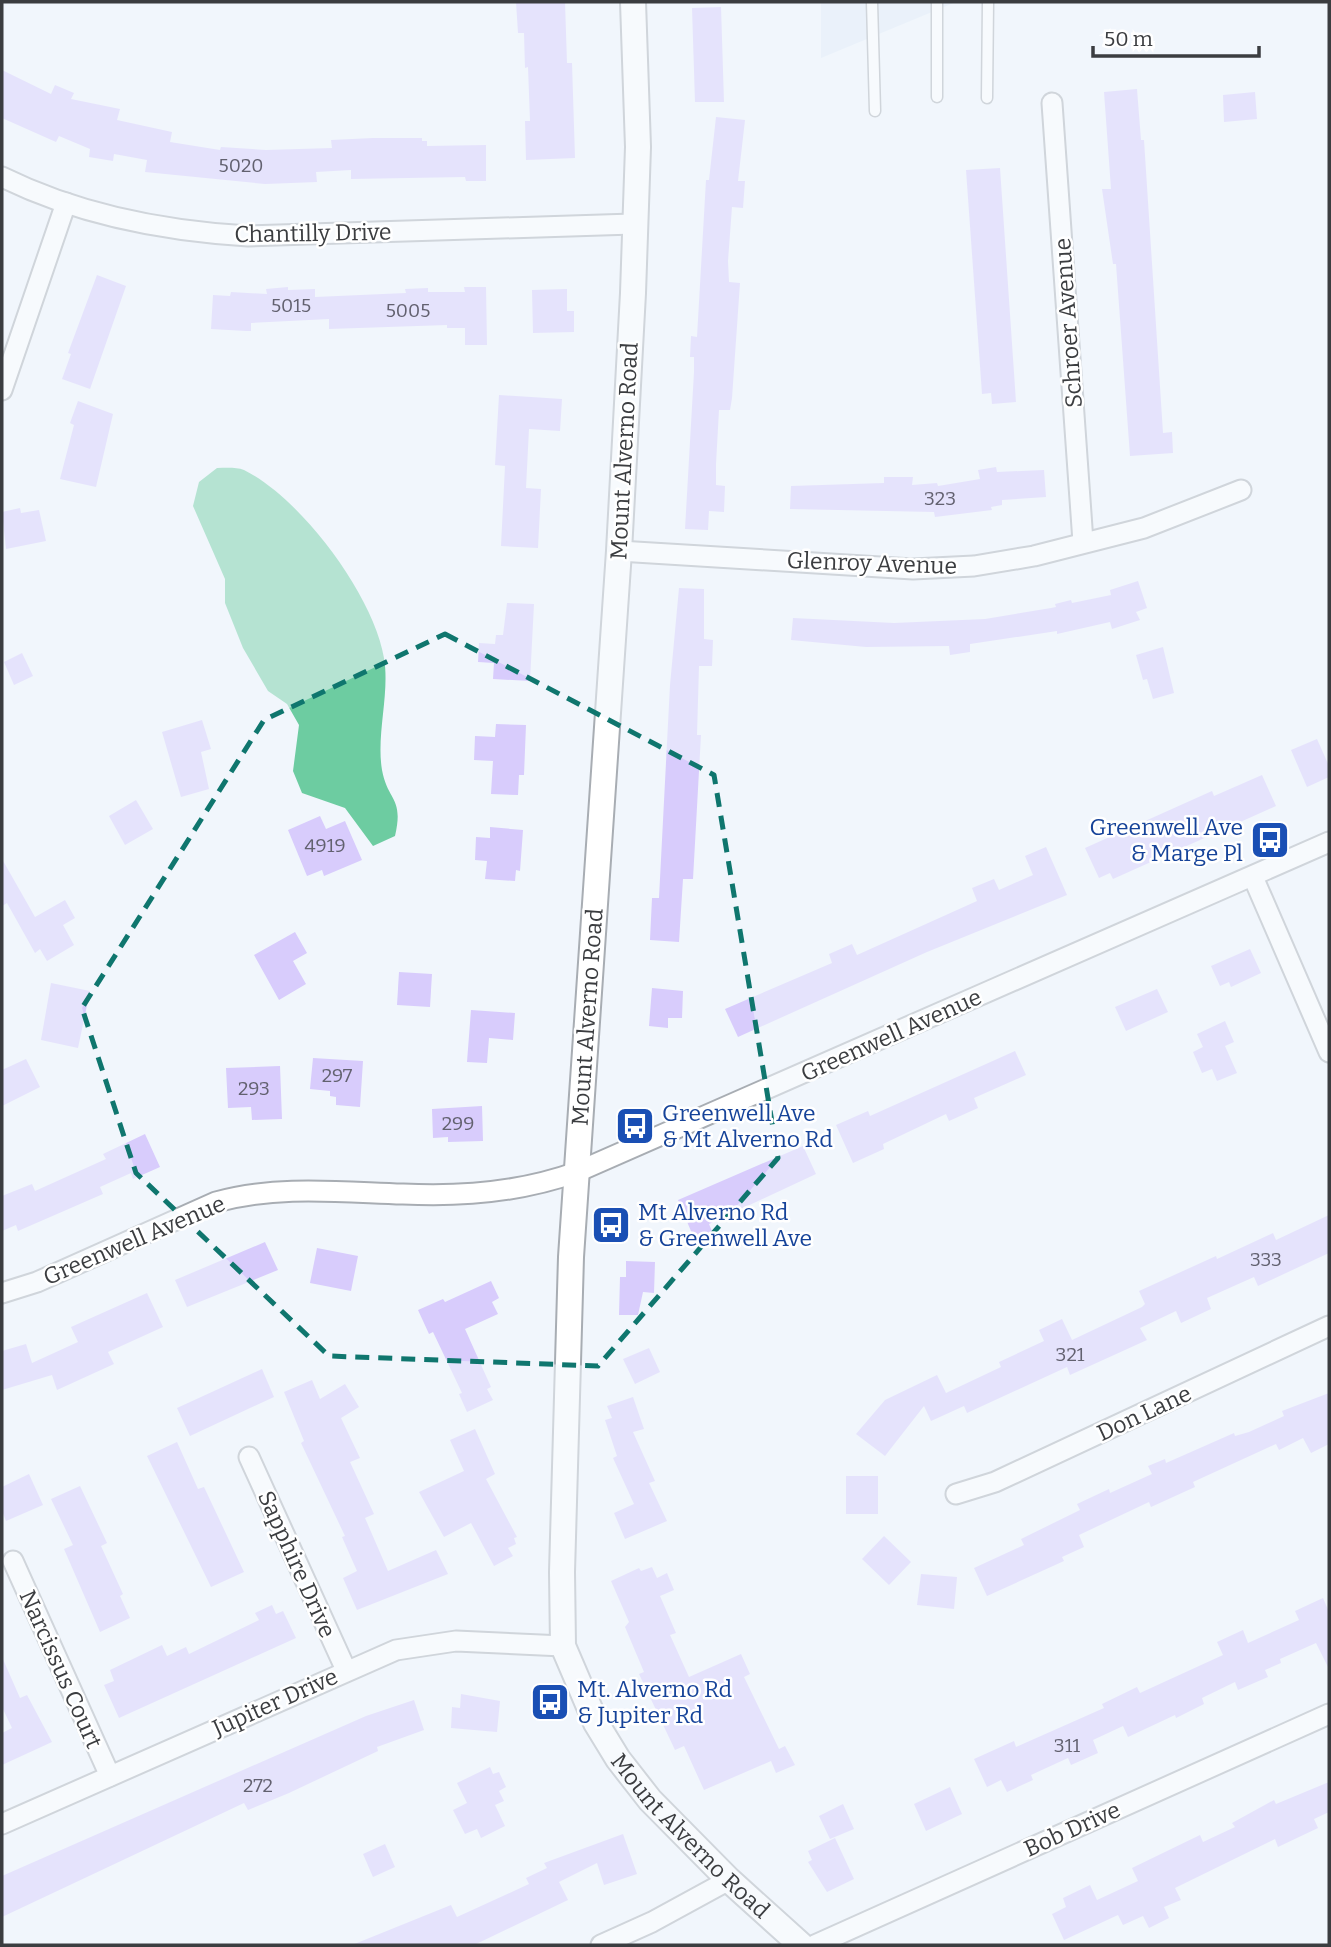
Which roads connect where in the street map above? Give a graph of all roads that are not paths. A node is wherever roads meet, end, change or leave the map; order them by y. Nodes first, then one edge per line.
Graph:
1 (633, 2) edge
2 (872, 2) edge
3 (937, 2) edge
4 (988, 2) edge
5 (937, 97) dead end
6 (987, 98) dead end
7 (1052, 103) dead end
8 (875, 111) dead end
9 (2, 177) edge
10 (66, 203) junction
11 (633, 224) junction
12 (2, 390) edge
13 (1241, 490) dead end
14 (1083, 542) junction
15 (619, 551) junction
16 (1329, 842) edge
17 (1253, 877) junction
18 (1329, 1052) edge
19 (577, 1172) junction
20 (2, 1293) edge
21 (1329, 1326) edge
22 (249, 1457) dead end
23 (956, 1494) dead end
24 (13, 1561) dead end
25 (563, 1646) junction
26 (346, 1670) junction
27 (1329, 1714) edge
28 (110, 1776) junction
29 (2, 1824) edge
30 (729, 1880) junction
31 (601, 1945) edge
32 (801, 1945) edge
33 (815, 1945) edge

1 - 11 street, Mount Alverno Road
2 - 8 lane
3 - 5 lane
4 - 6 lane
7 - 14 street, Schroer Avenue
9 - 10 street, Chantilly Drive
10 - 11 street, Chantilly Drive
10 - 12 street
11 - 15 street, Mount Alverno Road
13 - 14 street, Glenroy Avenue
14 - 15 street, Glenroy Avenue
15 - 19 street, Mount Alverno Road
16 - 17 street, Greenwell Avenue
17 - 18 street
17 - 19 street, Greenwell Avenue
19 - 20 street, Greenwell Avenue
19 - 25 street, Mount Alverno Road
21 - 23 street, Don Lane
22 - 26 street, Sapphire Drive
24 - 28 street, Narcissus Court
25 - 26 street, Jupiter Drive
25 - 30 street, Mount Alverno Road
26 - 28 street, Jupiter Drive
27 - 33 street, Bob Drive
28 - 29 street, Jupiter Drive
30 - 31 street
30 - 32 street, Mount Alverno Road

